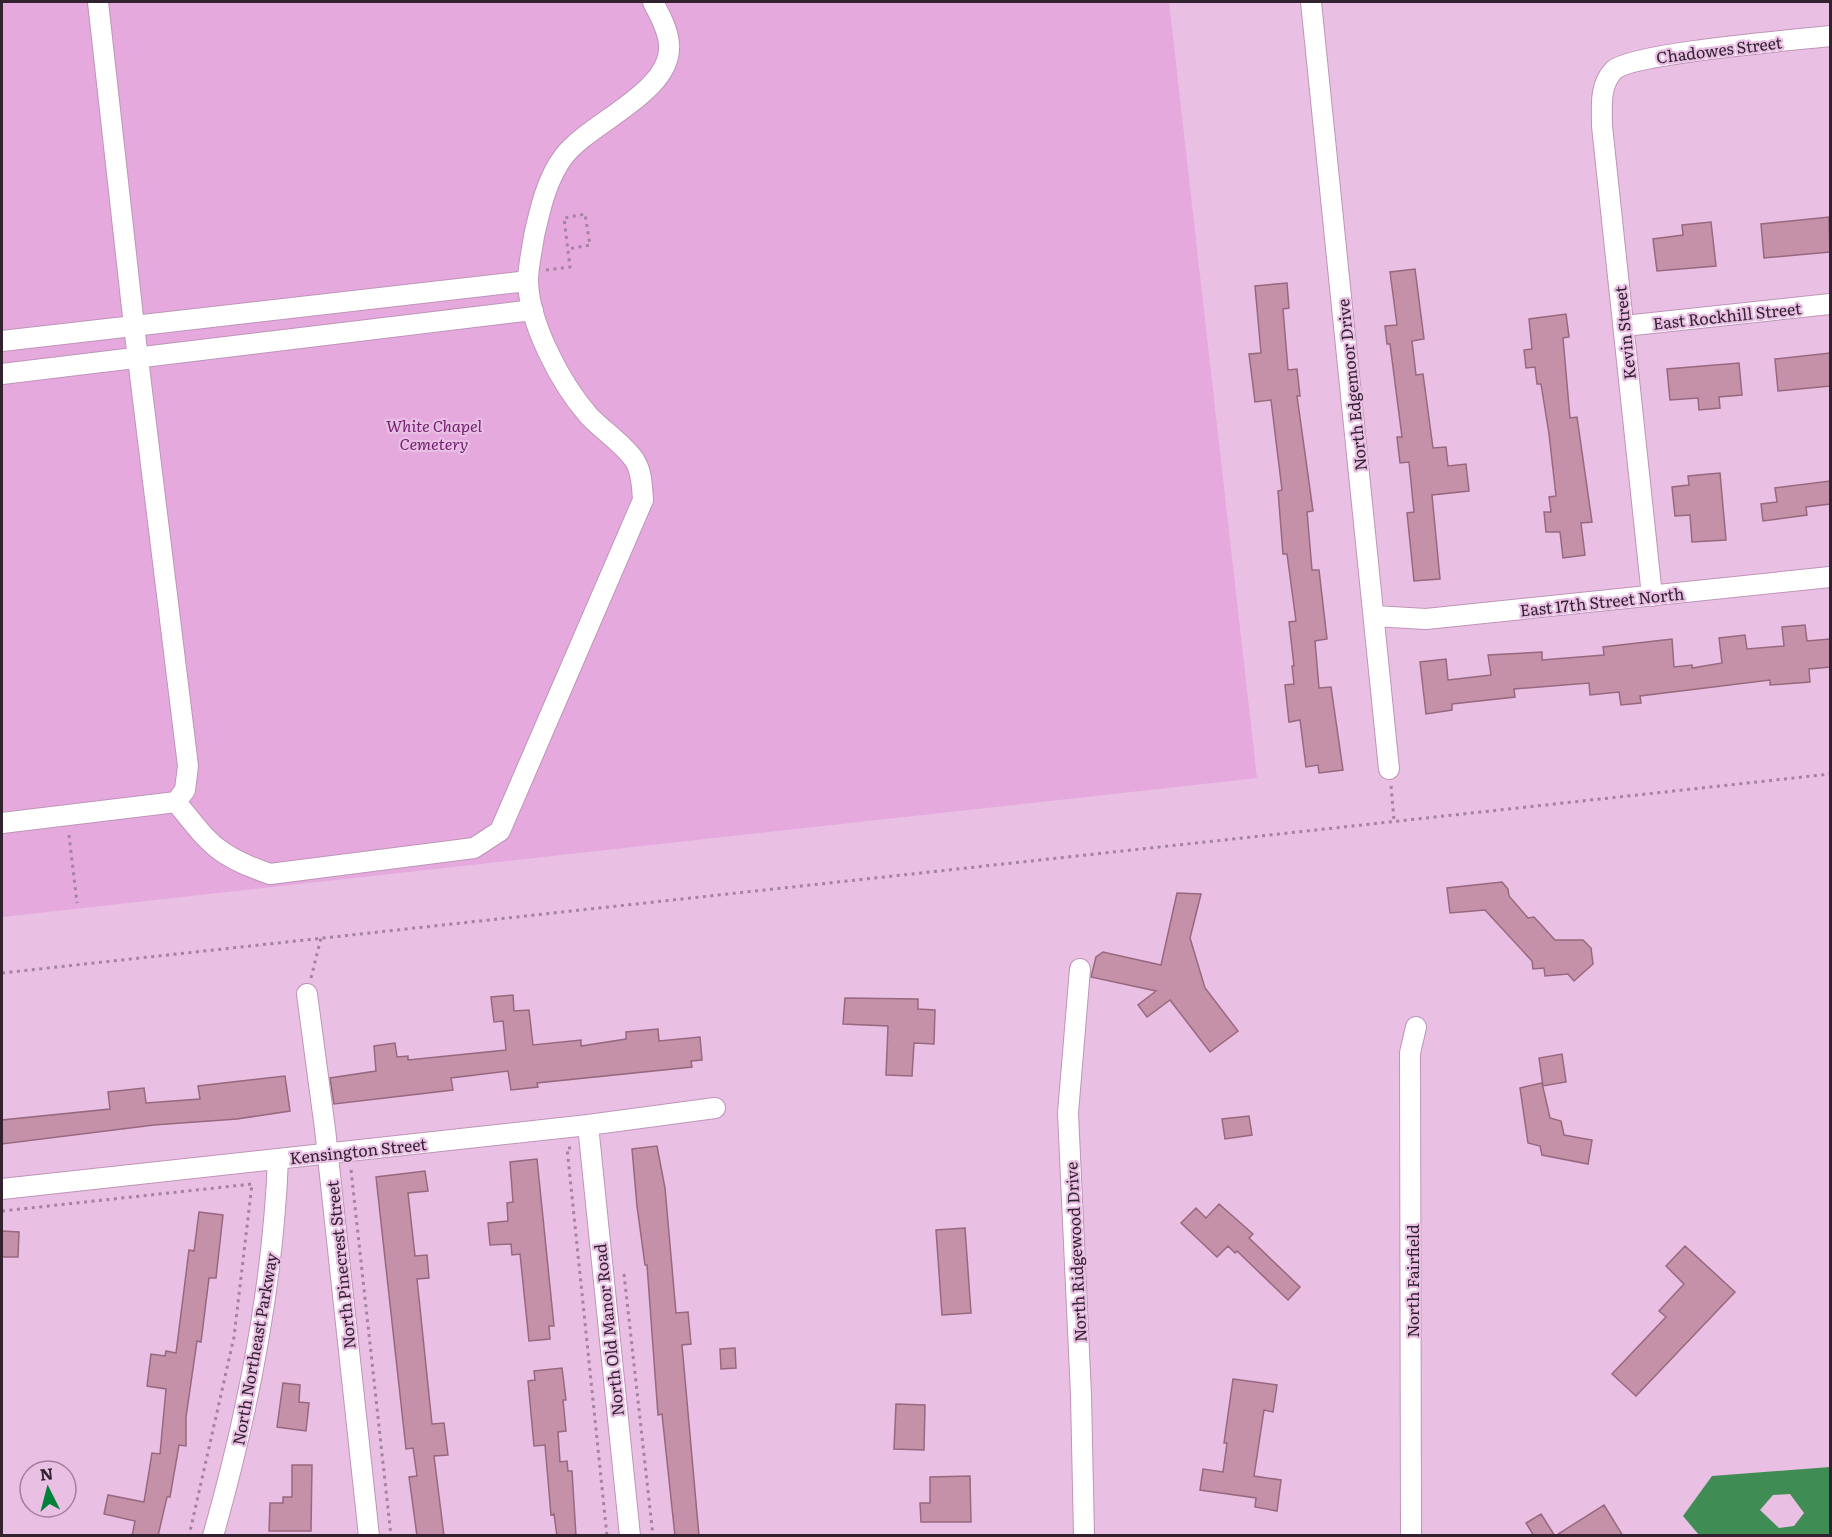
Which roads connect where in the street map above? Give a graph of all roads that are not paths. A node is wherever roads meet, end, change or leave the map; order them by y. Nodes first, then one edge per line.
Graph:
1 (98, 2) edge
2 (653, 2) edge
3 (1311, 2) edge
4 (1830, 36) edge
5 (1612, 74) joint
6 (529, 277) junction
7 (1830, 303) edge
8 (533, 310) junction
9 (134, 326) junction
10 (1624, 326) junction
11 (2, 341) edge
12 (139, 358) junction
13 (2, 374) edge
14 (1830, 577) edge
15 (1652, 596) junction
16 (1374, 616) junction
17 (1389, 769) road end
18 (176, 802) junction
19 (2, 823) edge
20 (1080, 969) dead end
21 (307, 994) road end
22 (1416, 1027) dead end
23 (714, 1108) dead end
24 (588, 1125) junction
25 (328, 1154) junction
26 (278, 1159) junction
27 (2, 1189) edge
28 (213, 1536) edge
29 (369, 1536) edge
30 (630, 1536) edge
31 (1084, 1536) edge
32 (1411, 1536) edge

1 - 9 street
2 - 6 street
3 - 16 street, North Edgemoor Drive
4 - 5 street, Chadowes Street
5 - 10 street, Kevin Street
6 - 8 street
6 - 9 street
7 - 10 street, East Rockhill Street
8 - 12 street
8 - 18 street
9 - 11 street
9 - 12 street
10 - 15 street, Kevin Street
12 - 13 street
12 - 18 street
14 - 15 street, East 17th Street North
15 - 16 street, East 17th Street North
16 - 17 street, North Edgemoor Drive
18 - 19 street
20 - 31 street, North Ridgewood Drive
21 - 25 street, North Pinecrest Street
22 - 32 street, North Fairfield
23 - 24 street, Kensington Street
24 - 25 street, Kensington Street
24 - 30 street, North Old Manor Road
25 - 26 street, Kensington Street
25 - 29 street, North Pinecrest Street
26 - 27 street, Kensington Street
26 - 28 street, North Northeast Parkway

